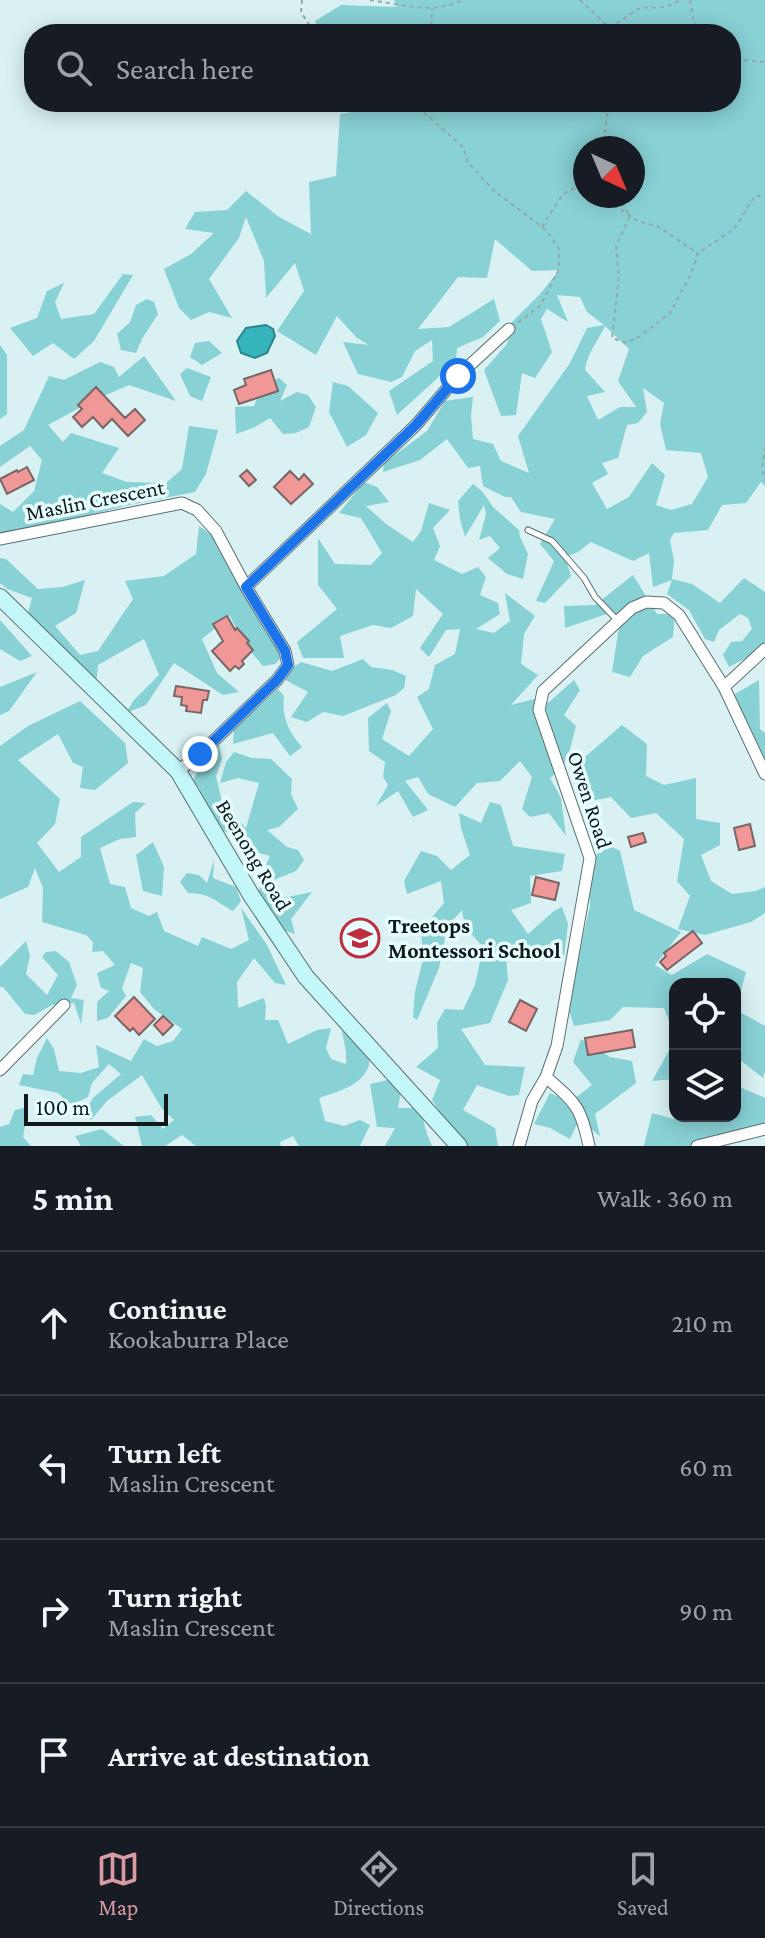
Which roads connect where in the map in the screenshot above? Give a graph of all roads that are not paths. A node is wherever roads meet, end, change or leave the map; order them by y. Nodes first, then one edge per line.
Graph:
1 (509, 329) road end
2 (528, 530) dead end
3 (0, 539) edge
4 (246, 587) junction
5 (0, 597) edge
6 (618, 621) junction
7 (765, 649) edge
8 (724, 687) junction
9 (178, 771) junction
10 (765, 774) edge
11 (64, 1005) dead end
12 (0, 1070) edge
13 (546, 1077) junction
14 (765, 1129) edge
15 (459, 1146) edge
16 (519, 1146) edge
17 (589, 1146) edge
18 (697, 1146) edge

1 - 4 street
2 - 6 lane
3 - 4 street, Maslin Crescent
4 - 9 street, Maslin Crescent
5 - 9 street, Beenong Road
6 - 8 street, Owen Road
6 - 13 street, Owen Road
7 - 8 street
8 - 10 street
9 - 15 street, Beenong Road
11 - 12 street
13 - 16 street, Owen Road
13 - 17 street
14 - 18 street

